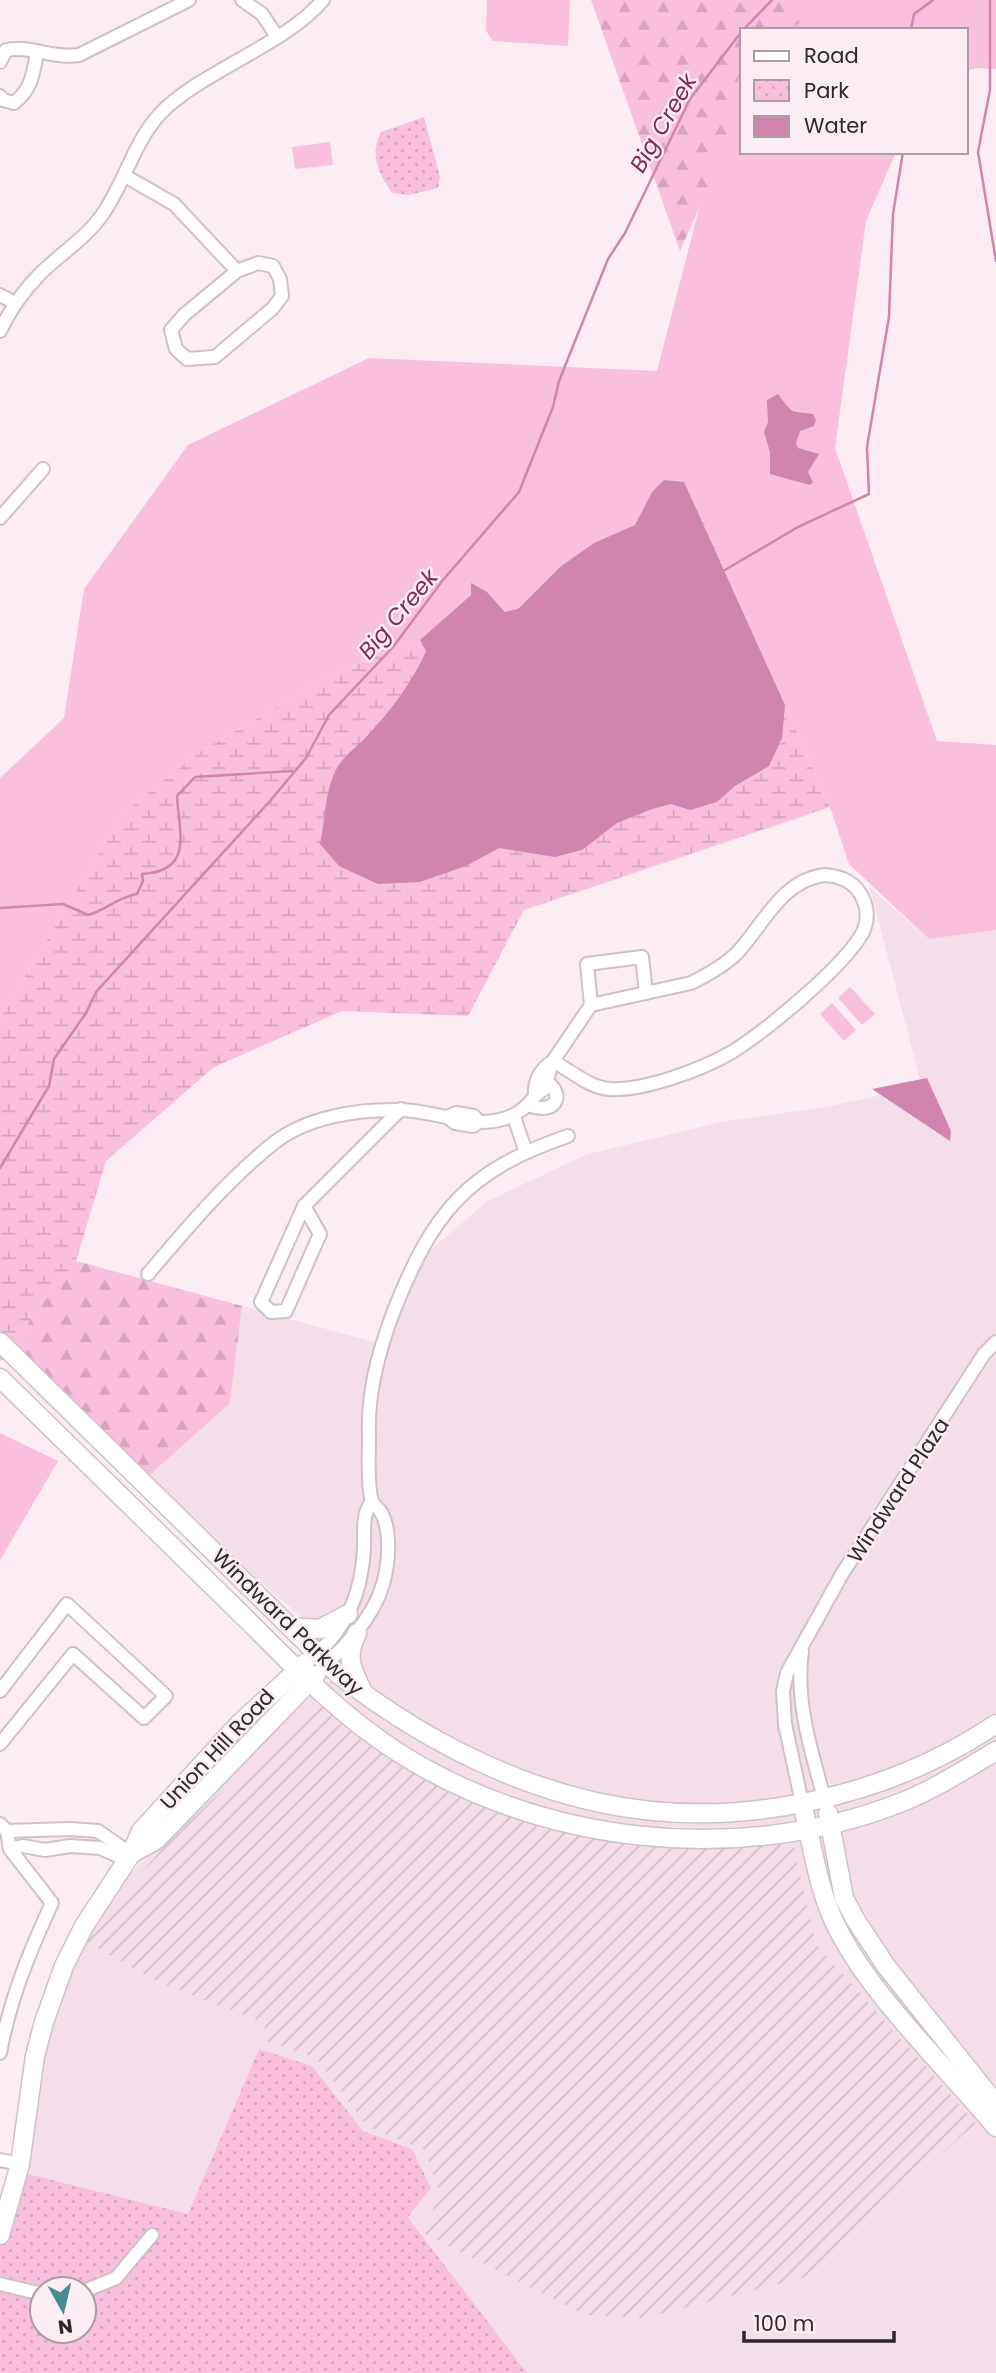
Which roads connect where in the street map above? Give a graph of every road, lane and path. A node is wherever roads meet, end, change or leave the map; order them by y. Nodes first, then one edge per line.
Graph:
1 (189, 0) edge
2 (242, 0) edge
3 (323, 0) edge
4 (276, 36) junction
5 (37, 52) junction
6 (0, 62) edge
7 (0, 96) edge
8 (125, 176) junction
9 (237, 271) junction
10 (0, 295) edge
11 (15, 303) junction
12 (0, 331) edge
13 (43, 469) dead end
14 (0, 518) edge
15 (646, 993) junction
16 (591, 1005) junction
17 (553, 1061) junction
18 (543, 1080) junction
19 (531, 1101) junction
20 (401, 1109) junction
21 (514, 1117) junction
22 (568, 1136) dead end
23 (526, 1152) junction
24 (304, 1206) junction
25 (148, 1274) dead end
26 (0, 1342) edge
27 (996, 1342) edge
28 (0, 1378) edge
29 (373, 1501) junction
30 (348, 1614) junction
31 (289, 1627) junction
32 (357, 1633) junction
33 (803, 1641) junction
34 (322, 1659) junction
35 (303, 1676) junction
36 (0, 1691) edge
37 (363, 1695) junction
38 (996, 1724) edge
39 (0, 1744) edge
40 (996, 1751) edge
41 (183, 1784) junction
42 (199, 1797) junction
43 (824, 1798) junction
44 (802, 1803) junction
45 (830, 1823) junction
46 (4, 1828) edge
47 (808, 1829) junction
48 (98, 1831) junction
49 (100, 1848) junction
50 (10, 1849) junction
51 (129, 1857) junction
52 (0, 2053) edge
53 (996, 2104) edge
54 (996, 2127) edge
55 (0, 2160) edge
56 (20, 2164) junction
57 (0, 2235) edge
58 (152, 2235) dead end
59 (0, 2284) edge
60 (98, 2285) edge
61 (28, 2291) edge

1 - 5 street
2 - 4 street
3 - 4 street
4 - 8 street
5 - 6 street
5 - 7 street
8 - 9 street
8 - 11 street
9 - 9 street
10 - 11 street
11 - 12 street
13 - 14 street
15 - 16 street
15 - 16 street
15 - 17 street
16 - 17 street
17 - 18 street
18 - 19 street
18 - 19 street
19 - 21 street
20 - 21 street
20 - 24 street
20 - 25 street
21 - 23 street
22 - 23 street
23 - 29 street
24 - 24 street
26 - 31 main road, Windward Parkway
27 - 33 street, Windward Plaza
28 - 35 main road, Windward Parkway
29 - 30 street
29 - 32 street
30 - 31 main road
30 - 34 street
31 - 34 main road, Windward Parkway
32 - 34 street
32 - 37 main road
33 - 43 street
33 - 44 street, Windward Plaza
34 - 35 main road, Union Hill Road
34 - 37 main road, Windward Parkway
35 - 41 main road, Union Hill Road
35 - 42 main road, Union Hill Road
35 - 47 main road, Windward Parkway
36 - 39 street
37 - 44 main road, Windward Parkway
38 - 43 main road, Windward Parkway
40 - 45 main road, Windward Parkway
41 - 42 main road
41 - 51 main road, Union Hill Road
42 - 51 main road, Union Hill Road
43 - 44 main road, Windward Parkway
43 - 45 main road
44 - 47 main road
45 - 47 main road, Windward Parkway
45 - 53 main road
46 - 48 street
46 - 50 street
47 - 54 main road
48 - 49 street
48 - 51 street
49 - 50 street
49 - 51 street
50 - 52 street
51 - 56 main road, Union Hill Road
55 - 56 street
56 - 57 main road, Union Hill Road
58 - 60 street
59 - 61 street

